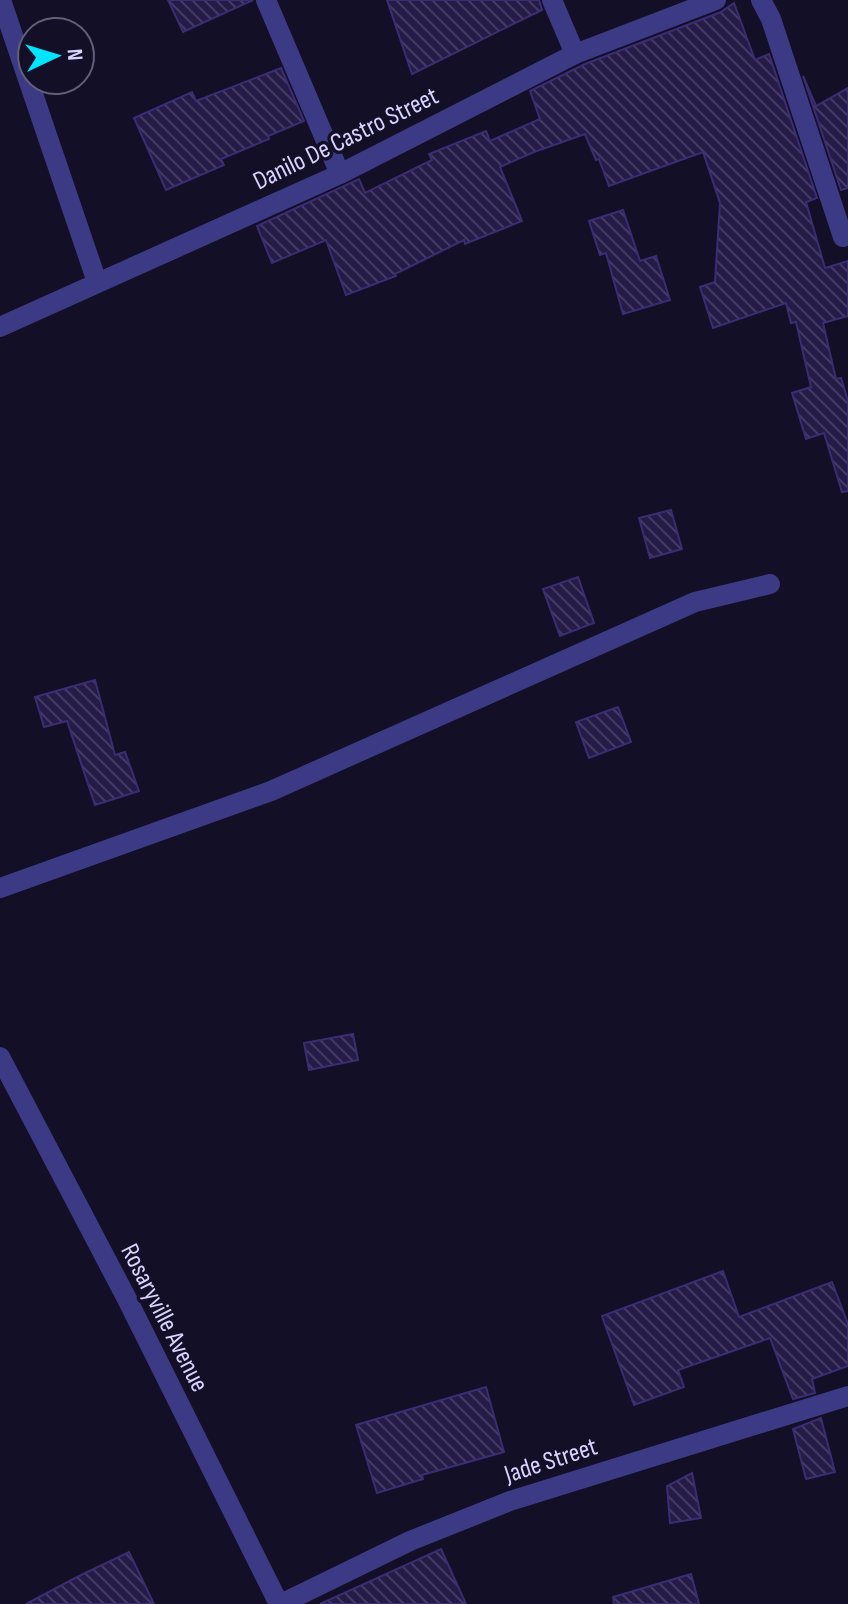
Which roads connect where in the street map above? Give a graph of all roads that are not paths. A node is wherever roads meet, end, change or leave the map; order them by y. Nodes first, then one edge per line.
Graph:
1 (1, 0) edge
2 (266, 0) edge
3 (552, 0) edge
4 (716, 0) edge
5 (761, 0) edge
6 (575, 54) junction
7 (340, 174) junction
8 (846, 236) edge
9 (97, 282) junction
10 (0, 327) edge
11 (770, 584) dead end
12 (0, 888) edge
13 (0, 1057) edge
14 (848, 1396) edge
15 (280, 1604) edge

1 - 9 street
2 - 7 street
3 - 6 street
4 - 6 street, Danilo De Castro Street
5 - 8 street
6 - 7 street, Danilo De Castro Street
7 - 9 street, Danilo De Castro Street
9 - 10 street, Danilo De Castro Street
11 - 12 street
13 - 15 street, Rosaryville Avenue
14 - 15 street, Jade Street

